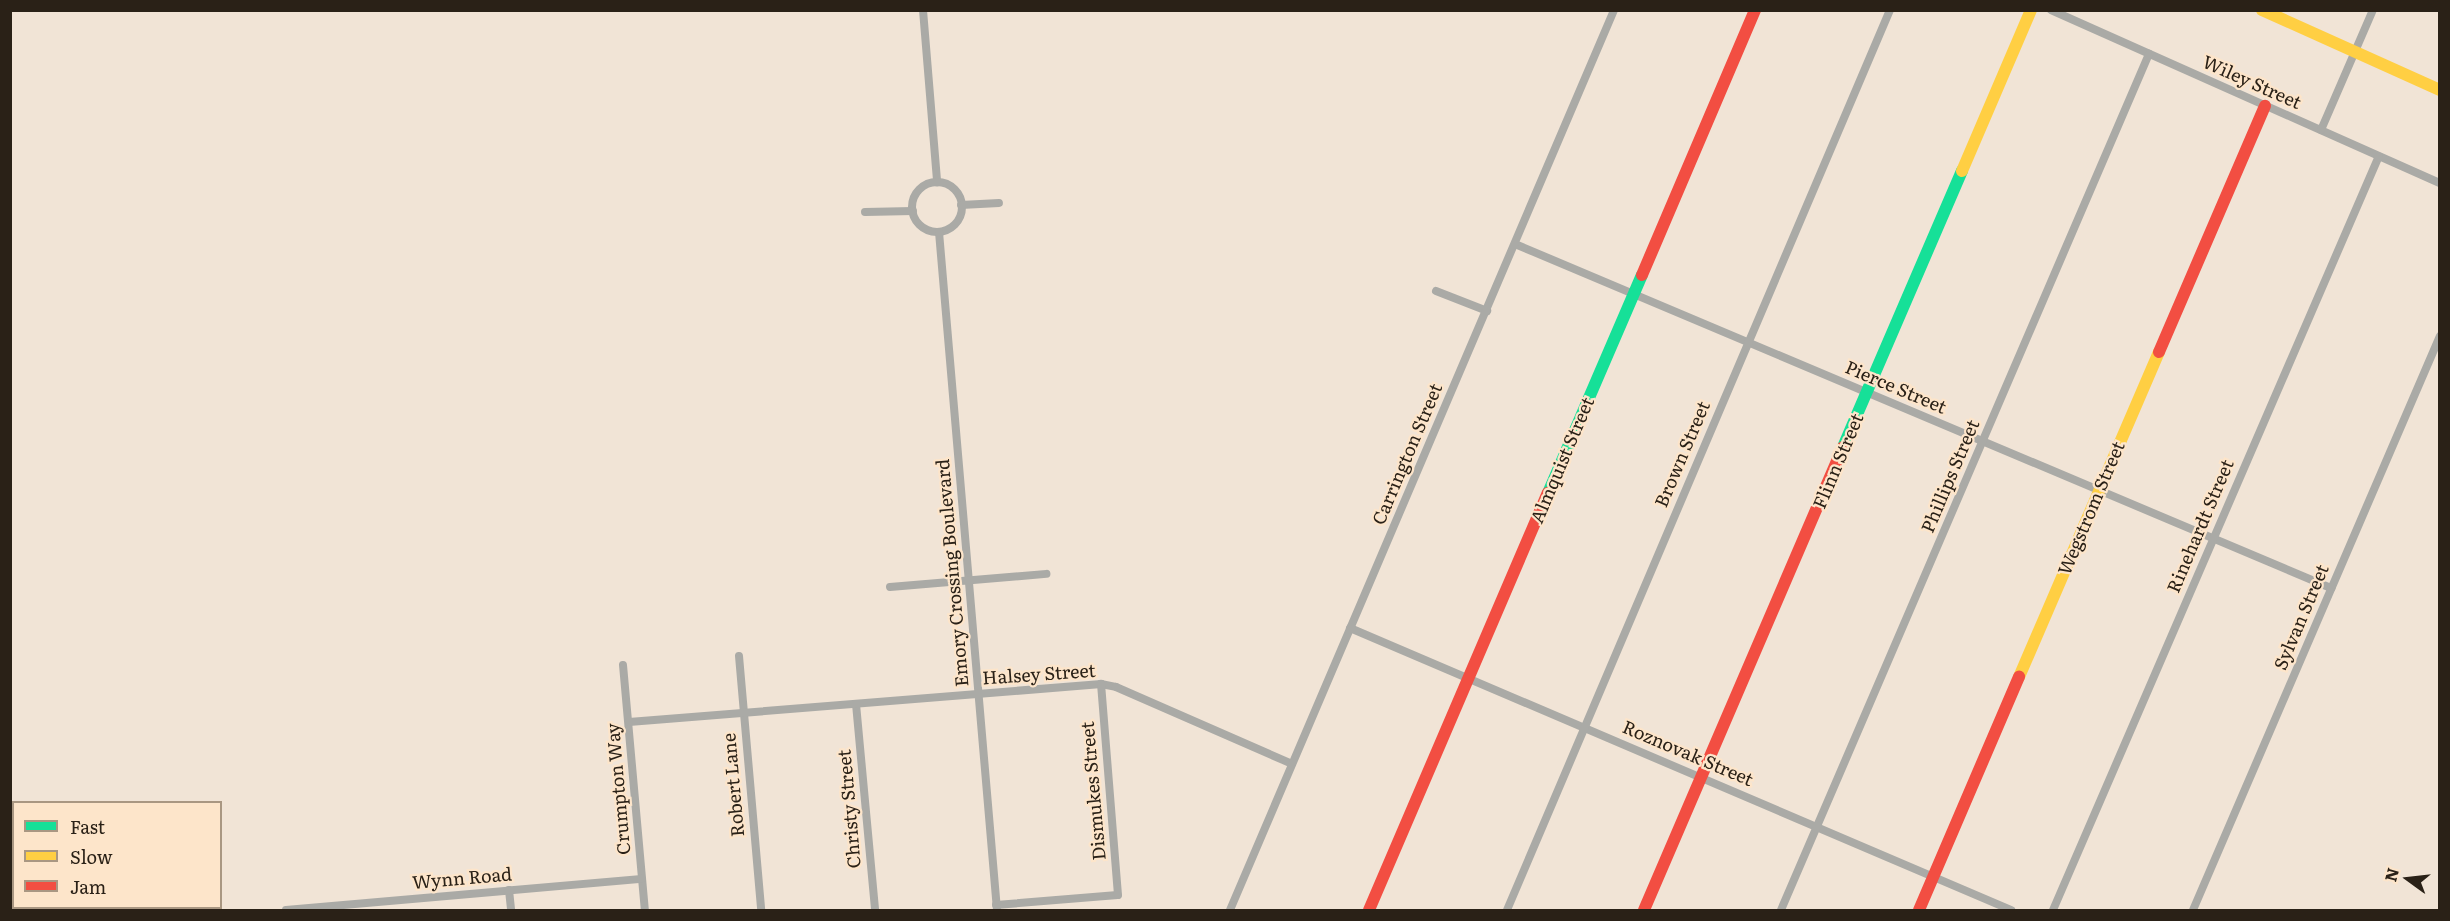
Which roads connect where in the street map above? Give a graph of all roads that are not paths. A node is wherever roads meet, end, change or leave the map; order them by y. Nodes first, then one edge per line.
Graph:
1 (923, 10) edge
2 (1614, 10) edge
3 (1755, 10) edge
4 (1890, 10) edge
5 (2031, 10) edge
6 (2051, 10) edge
7 (2262, 10) edge
8 (2373, 10) edge
9 (2355, 51) junction
10 (2149, 54) junction
11 (2439, 90) edge
12 (2265, 106) junction
13 (2321, 130) junction
14 (2379, 156) junction
15 (937, 182) junction
16 (2439, 183) edge
17 (999, 202) dead end
18 (961, 205) junction
19 (913, 211) junction
20 (865, 212) dead end
21 (939, 232) junction
22 (1515, 244) junction
23 (1436, 291) dead end
24 (1633, 294) junction
25 (1487, 311) junction
26 (2439, 336) edge
27 (1747, 342) junction
28 (1867, 393) junction
29 (1983, 441) junction
30 (2098, 490) junction
31 (2212, 540) junction
32 (1046, 574) dead end
33 (970, 580) junction
34 (890, 587) dead end
35 (2331, 588) junction
36 (1350, 628) junction
37 (739, 656) dead end
38 (623, 665) dead end
39 (1469, 676) junction
40 (1101, 684) junction
41 (980, 694) junction
42 (856, 704) junction
43 (743, 713) junction
44 (629, 722) junction
45 (1586, 727) junction
46 (1292, 764) junction
47 (1702, 777) junction
48 (1817, 827) junction
49 (1933, 877) junction
50 (642, 879) junction
51 (509, 890) junction
52 (996, 908) edge
53 (331, 909) edge
54 (286, 910) edge
55 (511, 910) edge
56 (645, 910) edge
57 (761, 910) edge
58 (875, 910) edge
59 (1230, 910) edge
60 (1369, 910) edge
61 (1506, 910) edge
62 (1644, 910) edge
63 (1781, 910) edge
64 (1919, 910) edge
65 (2011, 910) edge
66 (2053, 910) edge
67 (2193, 910) edge

1 - 15 street
2 - 22 street, Carrington Street
3 - 24 street, Almquist Street
4 - 27 street, Brown Street
5 - 28 street, Flinn Street
6 - 10 street, Wiley Street
7 - 9 street
8 - 9 street
9 - 11 street
9 - 13 street
10 - 12 street, Wiley Street
10 - 29 street, Phillips Street
12 - 13 street, Wiley Street
12 - 30 street, Wegstrom Street
13 - 14 street, Wiley Street
14 - 16 street, Wiley Street
14 - 31 street, Rinehardt Street
15 - 18 street
15 - 19 street
17 - 18 street
18 - 21 street
19 - 20 street
19 - 21 street
21 - 33 street, Emory Crossing Boulevard
22 - 24 street, Pierce Street
22 - 25 street, Carrington Street
23 - 25 street
24 - 27 street, Pierce Street
24 - 39 street, Almquist Street
25 - 36 street, Carrington Street
26 - 35 street, Sylvan Street
27 - 28 street, Pierce Street
27 - 45 street, Brown Street
28 - 29 street, Pierce Street
28 - 47 street, Flinn Street
29 - 30 street, Pierce Street
29 - 48 street, Phillips Street
30 - 31 street, Pierce Street
30 - 49 street, Wegstrom Street
31 - 35 street, Pierce Street
31 - 66 street, Rinehardt Street
32 - 33 street
33 - 34 street
33 - 41 street, Emory Crossing Boulevard
35 - 67 street, Sylvan Street
36 - 39 street, Roznovak Street
36 - 46 street, Carrington Street
37 - 43 street, Robert Lane
38 - 44 street, Crumpton Way
39 - 45 street, Roznovak Street
39 - 60 street, Almquist Street
40 - 41 street, Halsey Street
40 - 46 street, Halsey Street
40 - 52 street, Dismukes Street
41 - 42 street, Halsey Street
41 - 52 street, Emory Crossing Boulevard
42 - 43 street, Halsey Street
42 - 58 street, Christy Street
43 - 44 street, Halsey Street
43 - 57 street, Robert Lane
44 - 50 street, Crumpton Way
45 - 47 street, Roznovak Street
45 - 61 street, Brown Street
46 - 59 street, Carrington Street
47 - 48 street, Roznovak Street
47 - 62 street, Flinn Street
48 - 49 street, Roznovak Street
48 - 63 street, Phillips Street
49 - 64 street, Wegstrom Street
49 - 65 street, Roznovak Street
50 - 51 street, Wynn Road
50 - 56 street, Crumpton Way
51 - 53 street, Wynn Road
51 - 55 street
53 - 54 street, Wynn Road

